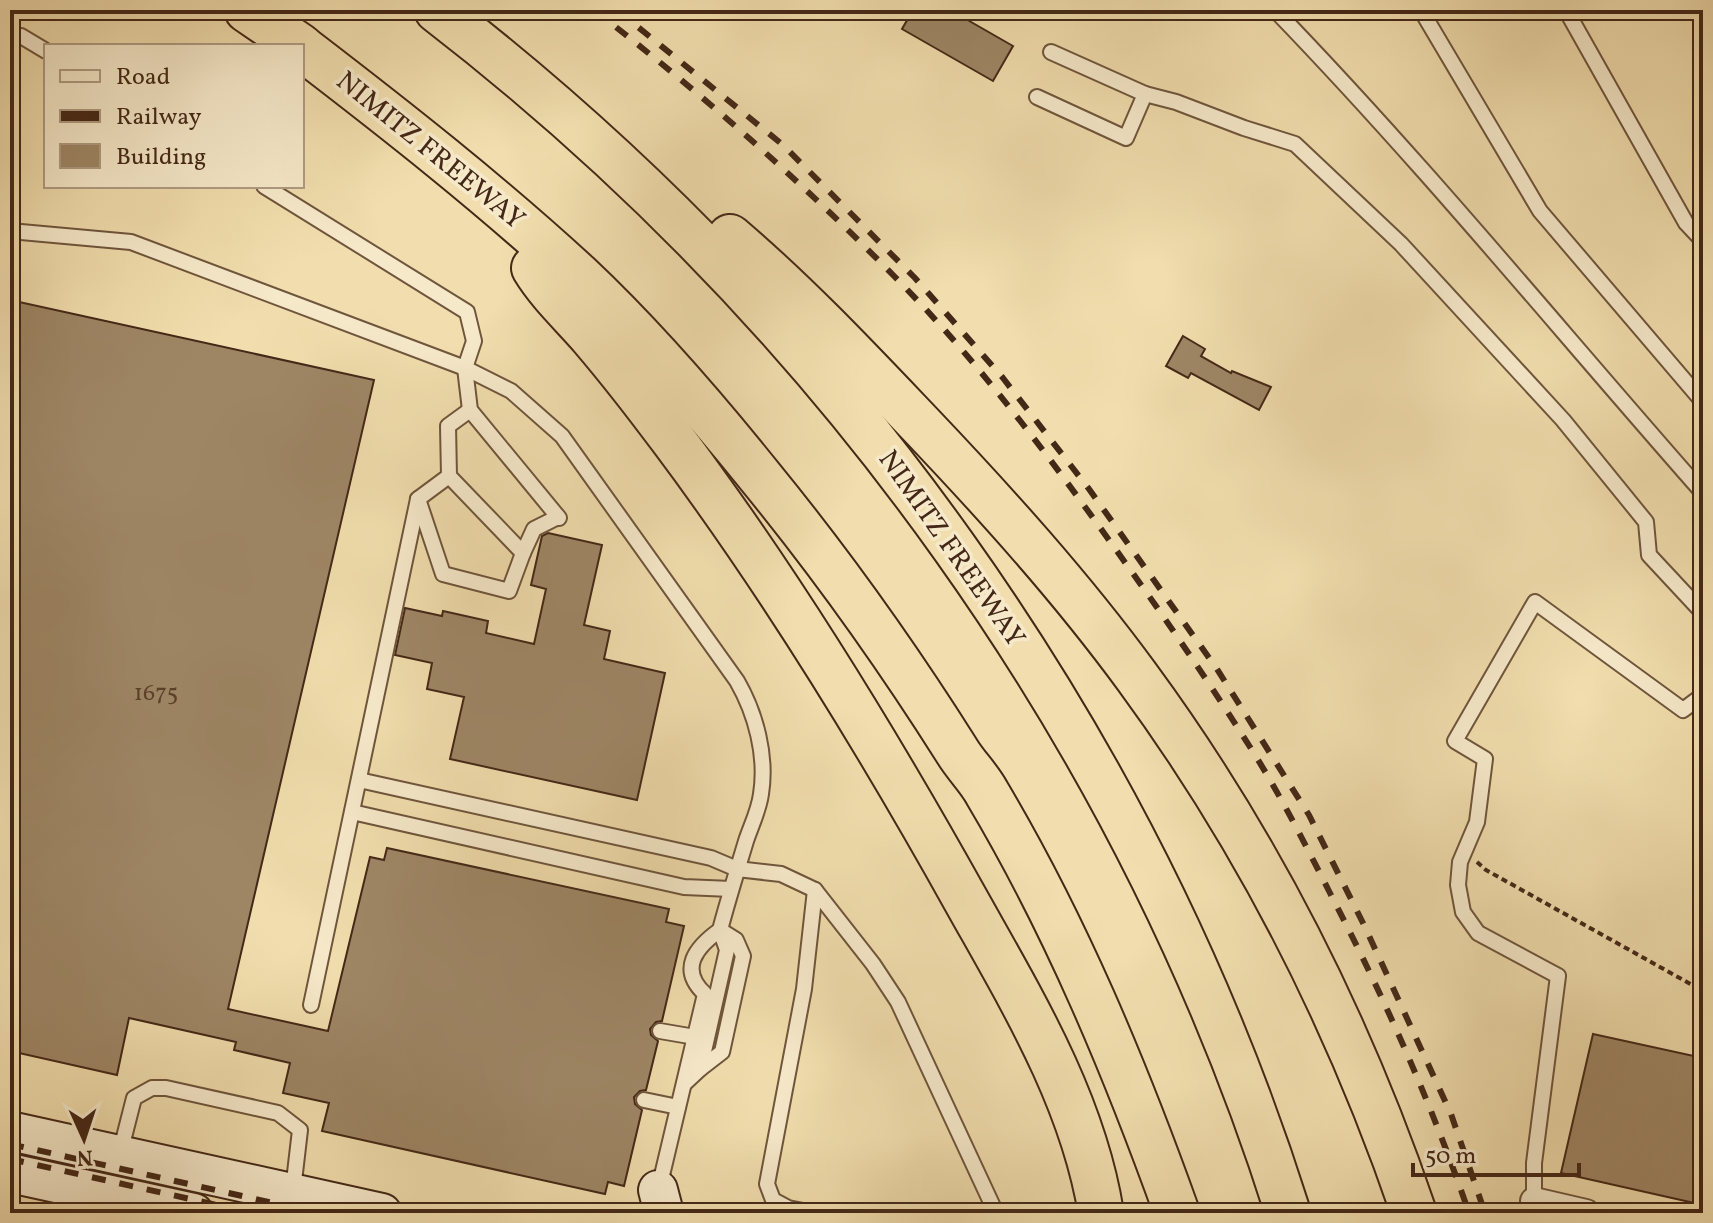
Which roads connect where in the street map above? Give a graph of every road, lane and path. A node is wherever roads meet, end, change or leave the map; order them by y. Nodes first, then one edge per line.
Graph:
1 (247, 10) edge
2 (437, 10) edge
3 (1275, 10) edge
4 (1421, 10) edge
5 (1566, 10) edge
6 (21, 36) dead end
7 (297, 44) edge
8 (304, 49) edge
9 (44, 50) edge
10 (1051, 52) dead end
11 (537, 91) junction
12 (1145, 94) junction
13 (1037, 97) dead end
14 (267, 188) edge
15 (488, 194) junction
16 (10, 231) edge
17 (1703, 241) edge
18 (465, 368) junction
19 (1703, 402) edge
20 (470, 410) junction
21 (449, 476) junction
22 (1703, 493) edge
23 (418, 499) junction
24 (523, 553) junction
25 (1703, 613) edge
26 (1703, 695) edge
27 (359, 780) junction
28 (352, 812) junction
29 (1467, 841) junction
30 (737, 869) junction
31 (731, 889) junction
32 (815, 890) junction
33 (720, 930) junction
34 (1703, 991) edge
35 (311, 1005) dead end
36 (660, 1031) dead end
37 (695, 1037) junction
38 (684, 1084) junction
39 (644, 1100) dead end
40 (678, 1107) junction
41 (10, 1131) edge
42 (120, 1156) junction
43 (188, 1171) junction
44 (10, 1173) edge
45 (293, 1195) junction
46 (658, 1205) edge
47 (1536, 1207) edge
48 (184, 1212) edge
49 (382, 1213) edge
50 (813, 1213) edge
51 (996, 1213) edge
52 (1101, 1213) edge
53 (1177, 1213) edge
54 (1288, 1213) edge
55 (1414, 1213) edge
56 (1586, 1213) edge

1 - 7 highway, NIMITZ FREEWAY
2 - 11 highway, NIMITZ FREEWAY
3 - 22 lane
4 - 19 lane
5 - 17 lane
6 - 9 lane
8 - 15 highway, NIMITZ FREEWAY
10 - 12 lane
11 - 54 highway, NIMITZ FREEWAY
11 - 55 highway
12 - 13 lane
12 - 25 lane
14 - 18 lane
15 - 52 highway
15 - 53 highway, NIMITZ FREEWAY
16 - 18 lane
18 - 20 lane
18 - 30 lane
20 - 21 lane
20 - 24 lane
21 - 23 lane
21 - 24 lane
23 - 24 lane
23 - 27 lane
26 - 29 lane
27 - 28 lane
27 - 30 lane
28 - 31 lane
28 - 35 lane
29 - 34 path
29 - 47 lane
30 - 31 lane
30 - 32 lane
31 - 33 lane
32 - 50 lane
32 - 51 lane
33 - 37 lane
33 - 38 lane
36 - 37 lane
37 - 38 lane
38 - 40 lane
39 - 40 lane
40 - 46 lane
41 - 42 main road
42 - 43 main road
42 - 45 lane
43 - 45 main road
43 - 48 street
44 - 48 main road
45 - 49 main road
47 - 56 street

